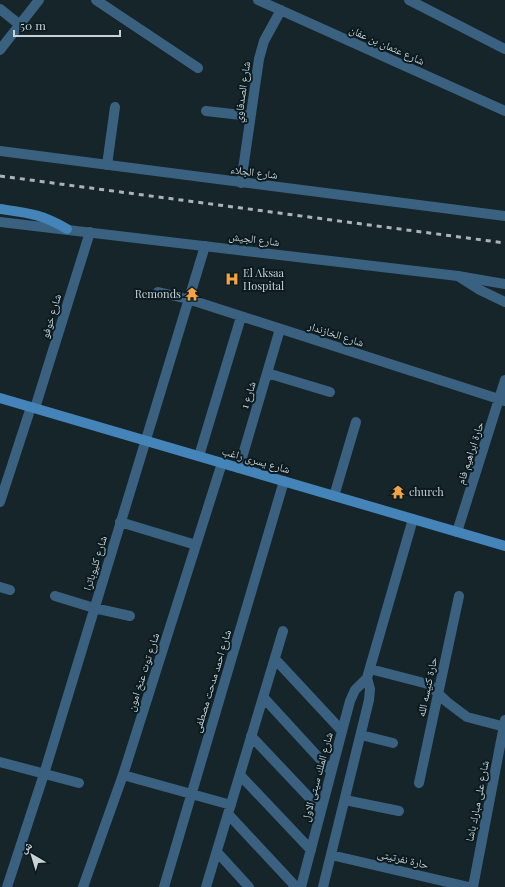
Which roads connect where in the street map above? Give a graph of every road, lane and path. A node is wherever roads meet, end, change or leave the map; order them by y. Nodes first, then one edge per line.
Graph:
1 (39, 0) edge
2 (96, 0) edge
3 (258, 0) edge
4 (409, 0) edge
5 (0, 9) edge
6 (281, 10) junction
7 (20, 24) junction
8 (505, 48) edge
9 (0, 50) edge
10 (198, 68) dead end
11 (115, 108) dead end
12 (206, 111) dead end
13 (505, 112) edge
14 (250, 116) junction
15 (0, 151) edge
16 (107, 165) junction
17 (241, 183) junction
18 (0, 209) edge
19 (505, 216) edge
20 (0, 222) edge
21 (67, 229) junction
22 (90, 232) junction
23 (205, 246) junction
24 (458, 276) junction
25 (505, 284) edge
26 (158, 292) dead end
27 (188, 300) junction
28 (505, 302) edge
29 (241, 317) junction
30 (280, 329) junction
31 (267, 373) junction
32 (505, 380) edge
33 (330, 392) dead end
34 (0, 398) edge
35 (502, 400) edge
36 (33, 407) junction
37 (356, 422) dead end
38 (145, 440) junction
39 (199, 456) junction
40 (222, 463) junction
41 (239, 468) junction
42 (284, 481) junction
43 (334, 496) junction
44 (0, 502) edge
45 (413, 519) junction
46 (120, 522) junction
47 (457, 532) junction
48 (196, 545) junction
49 (505, 546) edge
50 (0, 587) edge
51 (10, 590) dead end
52 (55, 596) dead end
53 (459, 596) dead end
54 (94, 608) junction
55 (130, 616) dead end
56 (283, 631) dead end
57 (275, 659) junction
58 (369, 674) junction
59 (438, 693) junction
60 (263, 698) junction
61 (505, 725) edge
62 (342, 731) junction
63 (361, 735) junction
64 (251, 736) junction
65 (392, 742) dead end
66 (0, 762) edge
67 (331, 771) junction
68 (44, 774) junction
69 (122, 775) junction
70 (240, 775) junction
71 (79, 783) dead end
72 (419, 783) dead end
73 (191, 794) junction
74 (345, 800) junction
75 (230, 810) junction
76 (321, 810) junction
77 (400, 811) dead end
78 (311, 850) junction
79 (217, 852) junction
80 (331, 855) junction
81 (7, 887) edge
82 (83, 887) edge
83 (164, 887) edge
84 (206, 887) edge
85 (249, 887) edge
86 (296, 887) edge
87 (301, 887) edge
88 (323, 887) edge
89 (469, 887) edge
90 (473, 887) edge

1 - 7 street
2 - 10 street
3 - 6 street, شارع عثمان بن عفان
4 - 8 street
5 - 7 street
6 - 13 street, شارع عثمان بن عفان
6 - 14 street, شارع الصدفاوي
7 - 9 street
11 - 16 street
12 - 14 street
14 - 17 street, شارع الصدفاوي
15 - 16 street, شارع الجلاء
16 - 17 street, شارع الجلاء
17 - 19 street, شارع الجلاء
18 - 21 main road
20 - 21 street, شارع الجيش
21 - 22 street, شارع الجيش
22 - 23 street, شارع الجيش
22 - 36 street, شارع خوفو
23 - 24 street, شارع الجيش
23 - 27 street, شارع كليوباترا
24 - 25 street, شارع الجيش
24 - 28 street
26 - 27 street, شارع الخازندار
27 - 29 street, شارع الخازندار
27 - 38 street, شارع كليوباترا
29 - 30 street, شارع الخازندار
29 - 39 street
30 - 31 street, شارع 1
30 - 35 street, شارع الخازندار
31 - 33 street
31 - 41 street, شارع 1
32 - 35 street, حارة ابراهيم فام
34 - 36 main road, شارع يسرى راغب
35 - 47 street, حارة ابراهيم فام
36 - 38 main road, شارع يسرى راغب
36 - 44 street, شارع خوفو
37 - 43 street
38 - 39 main road, شارع يسرى راغب
38 - 46 street, شارع كليوباترا
39 - 40 main road, شارع يسرى راغب
40 - 41 main road, شارع يسرى راغب
40 - 48 street, شارع توت عنخ امون
41 - 42 main road, شارع يسرى راغب
42 - 43 main road, شارع يسرى راغب
42 - 73 street, شارع احمد مدحت مصطفى
43 - 45 main road, شارع يسرى راغب
45 - 47 main road, شارع يسرى راغب
45 - 58 street, شارع الملك سيتى الاول
46 - 48 street
46 - 54 street, شارع كليوباترا
47 - 49 main road, شارع يسرى راغب
48 - 69 street, شارع توت عنخ امون
50 - 51 street
52 - 54 street
53 - 59 street, حارة كنيسه الله
54 - 55 street
54 - 68 street, شارع كليوباترا
56 - 57 street
57 - 60 street
57 - 62 street
58 - 59 street
58 - 62 street, شارع الملك سيتى الاول
58 - 63 street, شارع الملك سيتى الاول
59 - 61 street
59 - 72 street, حارة كنيسه الله
60 - 64 street
60 - 67 street
61 - 90 street, شارع على مبارك باشا
62 - 67 street, شارع الملك سيتى الاول
63 - 65 street
63 - 74 street, شارع الملك سيتى الاول
64 - 70 street
64 - 76 street
66 - 68 street
67 - 76 street, شارع الملك سيتى الاول
68 - 71 street
68 - 81 street, شارع كليوباترا
69 - 73 street
69 - 82 street, شارع توت عنخ امون
70 - 75 street
70 - 78 street
73 - 75 street
73 - 83 street, شارع احمد مدحت مصطفى
74 - 77 street
74 - 80 street, شارع الملك سيتى الاول
75 - 79 street
75 - 86 street
76 - 78 street, شارع الملك سيتى الاول
78 - 87 street, شارع الملك سيتى الاول
79 - 84 street
79 - 85 street
80 - 88 street, شارع الملك سيتى الاول
80 - 89 street, حارة نفرتيتى

